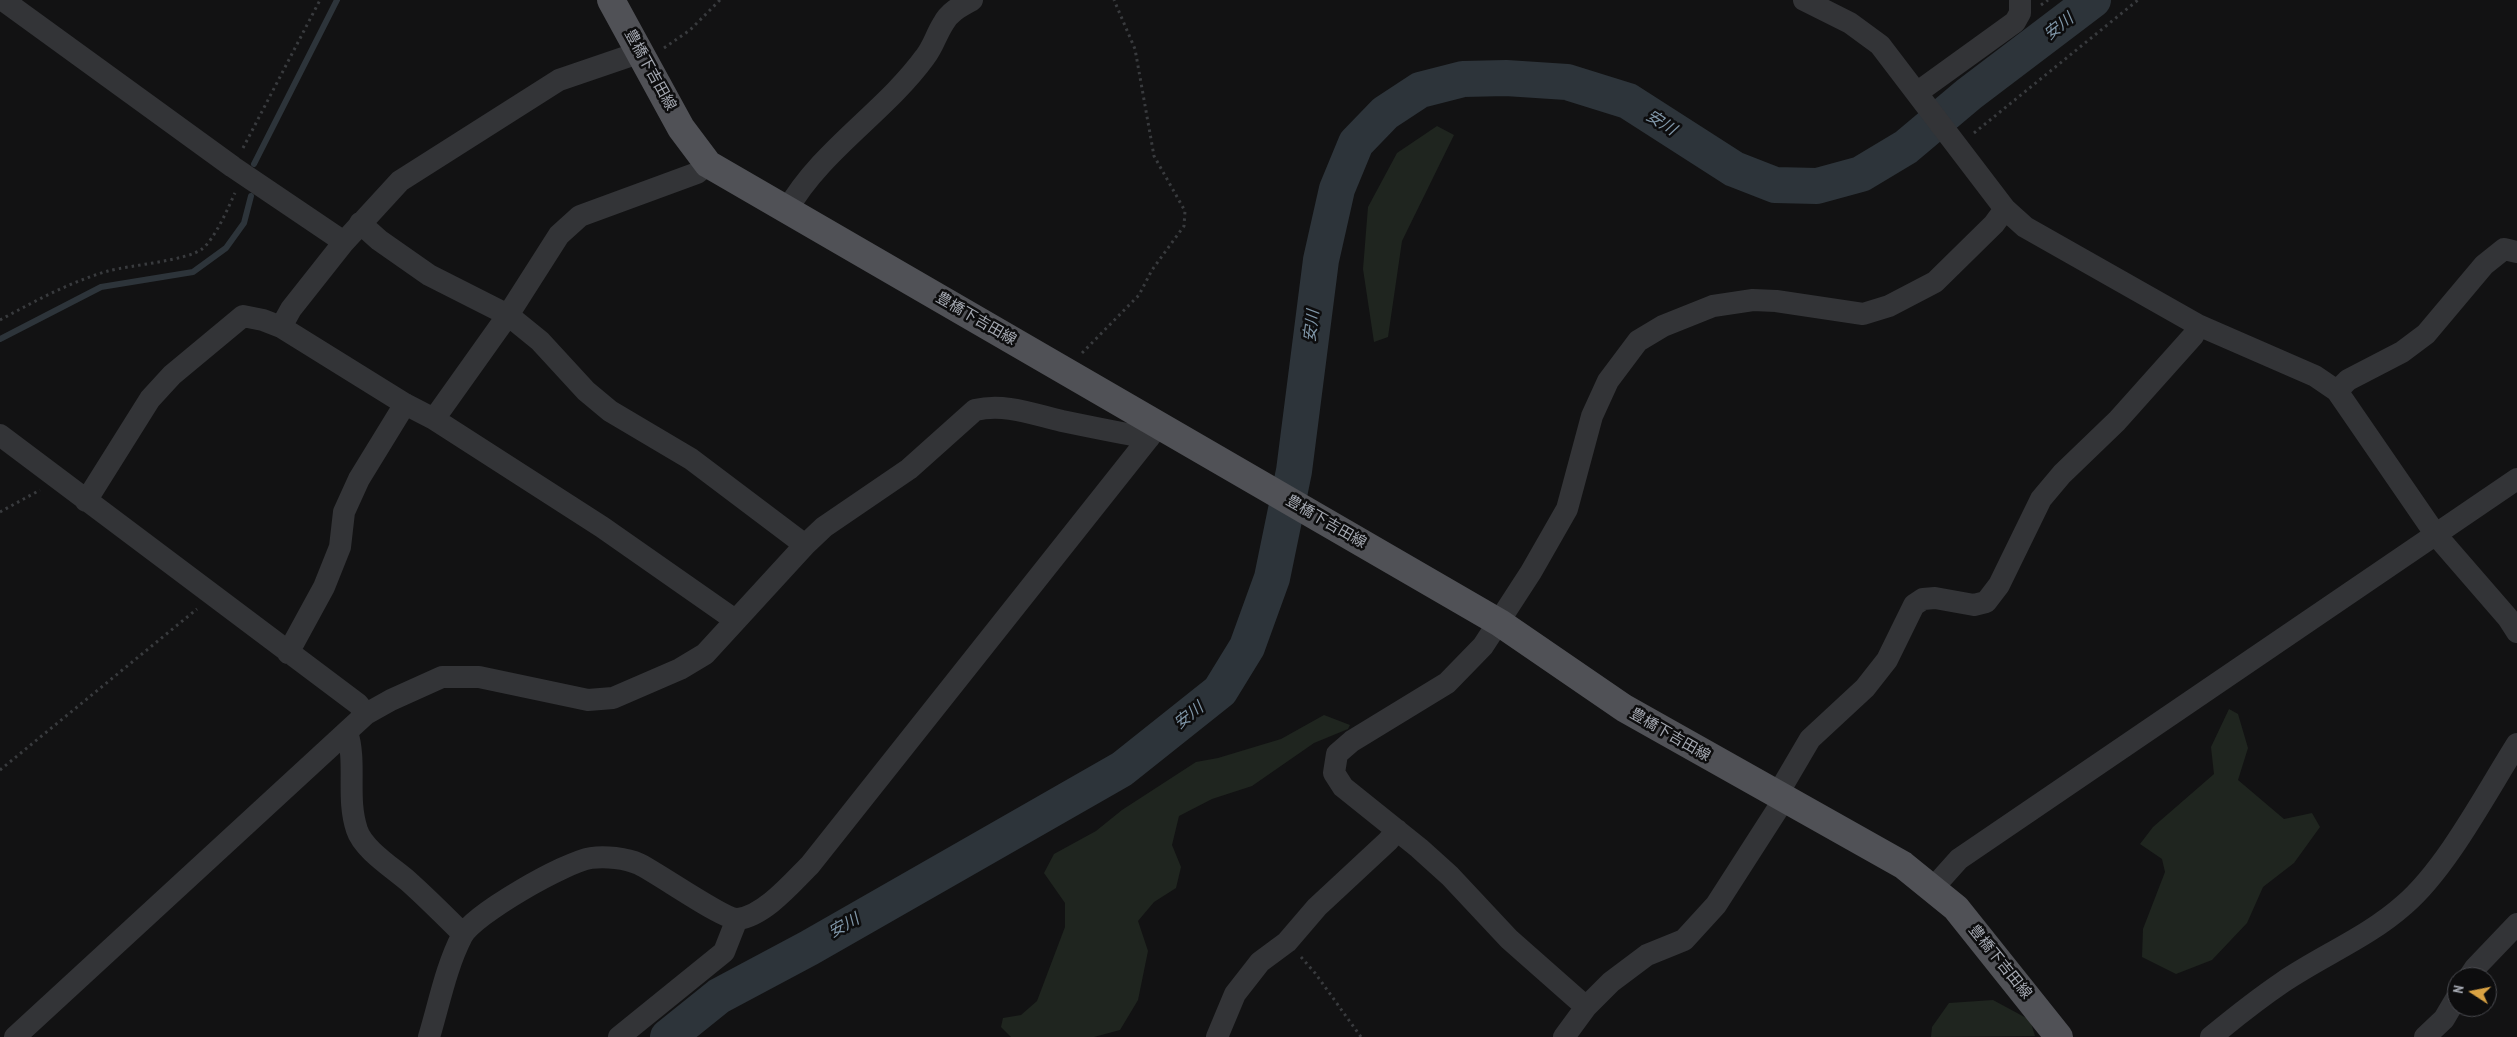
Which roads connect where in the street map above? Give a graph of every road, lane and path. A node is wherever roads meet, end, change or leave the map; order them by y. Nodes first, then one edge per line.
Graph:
1 (4, 0) edge
2 (320, 0) edge
3 (611, 0) edge
4 (720, 0) edge
5 (972, 0) edge
6 (1114, 0) edge
7 (1804, 0) edge
8 (2020, 0) edge
9 (2138, 0) edge
10 (641, 52) junction
11 (1922, 98) junction
12 (1956, 144) junction
13 (708, 164) junction
14 (239, 171) junction
15 (2005, 209) junction
16 (788, 210) junction
17 (360, 223) junction
18 (344, 242) junction
19 (2517, 252) edge
20 (508, 315) junction
21 (0, 320) edge
22 (2198, 325) junction
23 (281, 327) junction
24 (1067, 371) junction
25 (2337, 391) junction
26 (405, 404) junction
27 (434, 419) junction
28 (1153, 432) junction
29 (0, 435) edge
30 (2517, 479) edge
31 (59, 480) junction
32 (86, 501) junction
33 (0, 512) edge
34 (2436, 534) junction
35 (805, 545) junction
36 (212, 593) junction
37 (735, 620) junction
38 (1500, 623) junction
39 (2517, 632) edge
40 (288, 653) junction
41 (366, 714) junction
42 (347, 732) junction
43 (2517, 744) edge
44 (0, 770) edge
45 (1782, 798) junction
46 (1397, 830) junction
47 (1933, 888) junction
48 (737, 919) junction
49 (2517, 924) edge
50 (463, 934) junction
51 (1287, 942) junction
52 (2476, 967) edge
53 (1586, 1007) junction
54 (2447, 1014) edge
55 (16, 1037) edge
56 (429, 1037) edge
57 (619, 1037) edge
58 (1217, 1037) edge
59 (1362, 1037) edge
60 (1564, 1037) edge
61 (2059, 1037) edge
62 (2211, 1037) edge
63 (2425, 1037) edge

1 - 14 street
2 - 14 path
3 - 10 main road, 豊橋下吉田線
4 - 10 path
5 - 16 street
6 - 24 path
7 - 11 street
8 - 11 street
9 - 12 path
10 - 13 main road, 豊橋下吉田線
10 - 17 street
11 - 12 street
12 - 15 street
13 - 16 main road, 豊橋下吉田線
13 - 20 street
14 - 18 street
14 - 21 path
15 - 22 street
15 - 38 street
16 - 24 main road, 豊橋下吉田線
17 - 18 street
17 - 20 street
18 - 23 street
19 - 25 street
20 - 27 street
20 - 35 street
22 - 25 street
22 - 45 street
23 - 26 street
23 - 32 street
24 - 28 main road, 豊橋下吉田線
25 - 34 street
26 - 27 street
26 - 40 street
27 - 37 street
28 - 35 street
28 - 38 main road, 豊橋下吉田線
28 - 48 street
29 - 31 street
30 - 34 street
31 - 32 street
31 - 33 path
32 - 36 street
34 - 39 street
34 - 47 street
35 - 37 street
36 - 40 street
36 - 44 path
37 - 41 street
38 - 45 main road, 豊橋下吉田線
38 - 46 street
40 - 41 street
41 - 42 street
42 - 50 street
42 - 55 street
43 - 62 street
45 - 47 main road, 豊橋下吉田線
45 - 53 street
46 - 51 street
46 - 53 street
47 - 61 main road, 豊橋下吉田線
48 - 50 street
48 - 57 street
49 - 52 street
50 - 56 street
51 - 58 street
51 - 59 path
53 - 60 street
54 - 63 street

